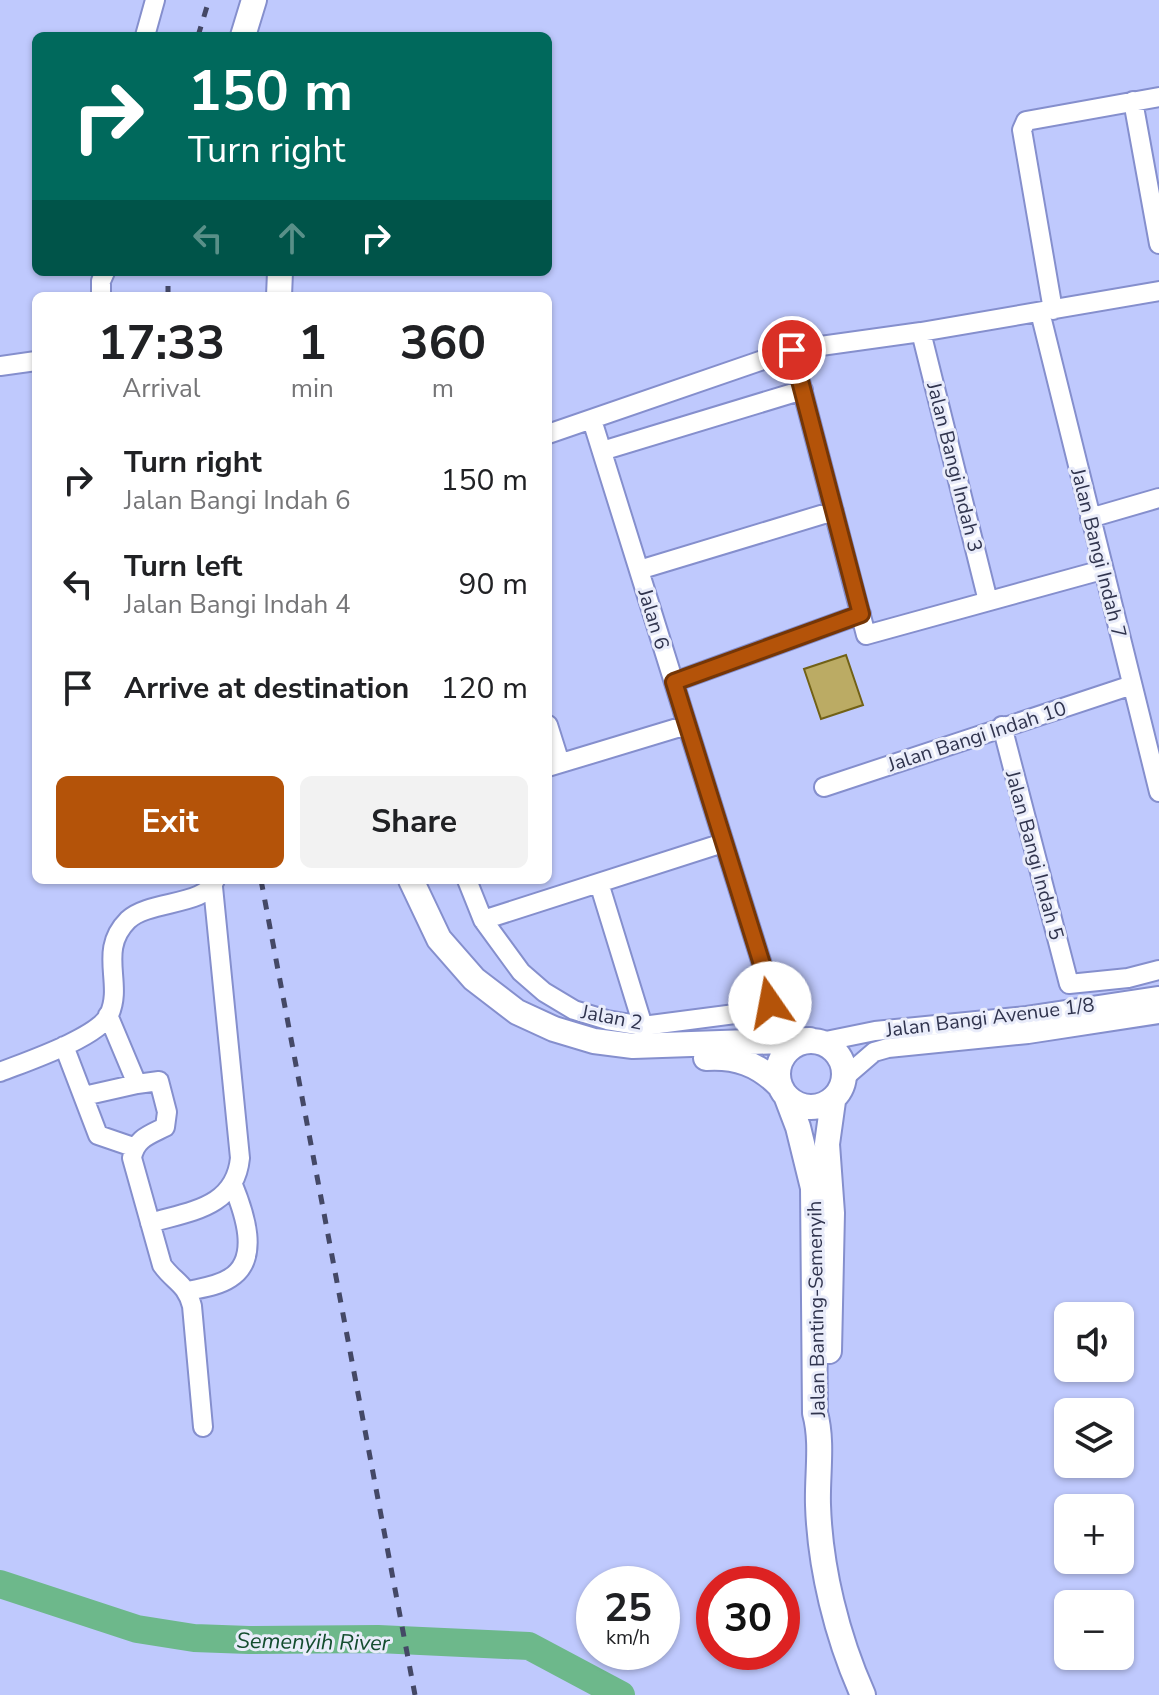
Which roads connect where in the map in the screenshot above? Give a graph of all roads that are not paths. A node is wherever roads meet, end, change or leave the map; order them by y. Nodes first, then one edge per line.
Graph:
1 (155, 0) edge
2 (254, 0) edge
3 (146, 32) edge
4 (244, 32) edge
5 (1159, 97) edge
6 (1133, 101) junction
7 (1159, 244) edge
8 (1159, 291) edge
9 (1046, 311) junction
10 (921, 332) junction
11 (792, 350) junction
12 (32, 362) edge
13 (0, 366) edge
14 (803, 390) junction
15 (592, 420) junction
16 (552, 433) edge
17 (602, 451) junction
18 (1159, 498) edge
19 (834, 511) junction
20 (1090, 518) junction
21 (639, 570) junction
22 (1102, 570) junction
23 (988, 601) junction
24 (861, 614) junction
25 (674, 682) junction
26 (1132, 685) junction
27 (687, 725) junction
28 (1002, 726) junction
29 (554, 765) edge
30 (824, 787) dead end
31 (1159, 792) edge
32 (723, 843) junction
33 (599, 883) junction
34 (213, 884) edge
35 (214, 884) edge
36 (411, 884) edge
37 (412, 884) edge
38 (469, 884) edge
39 (483, 920) junction
40 (1159, 970) edge
41 (770, 1003) joint
42 (1158, 1007) edge
43 (108, 1015) junction
44 (643, 1026) junction
45 (816, 1041) junction
46 (64, 1046) junction
47 (0, 1072) edge
48 (845, 1077) junction
49 (137, 1084) junction
50 (783, 1092) junction
51 (84, 1096) junction
52 (833, 1101) junction
53 (133, 1147) junction
54 (233, 1185) junction
55 (150, 1223) junction
56 (188, 1291) junction
57 (203, 1427) dead end
58 (819, 1427) junction
59 (863, 1695) edge

1 - 3 street
2 - 4 main road
5 - 6 street
6 - 7 street
6 - 9 street, Jalan Bangi Indah 7
8 - 9 street
9 - 10 street
9 - 20 street, Jalan Bangi Indah 7
10 - 11 street
10 - 23 street, Jalan Bangi Indah 3
11 - 14 street
11 - 15 street
12 - 13 street
14 - 17 street
14 - 19 street
15 - 16 street
15 - 17 street, Jalan 6
17 - 21 street, Jalan 6
18 - 20 street
19 - 21 street
19 - 24 street
20 - 22 street, Jalan Bangi Indah 7
21 - 25 street, Jalan 6
22 - 23 street
22 - 26 street, Jalan Bangi Indah 7
23 - 24 street
24 - 25 street
25 - 27 street, Jalan 6
26 - 28 street, Jalan Bangi Indah 10
26 - 31 street, Jalan Bangi Indah 7
27 - 29 street
27 - 32 street, Jalan 6
28 - 30 street, Jalan Bangi Indah 10
28 - 40 street, Jalan Bangi Indah 5
32 - 33 street
32 - 41 street, Jalan 6
33 - 39 street
33 - 44 street
34 - 43 street
35 - 54 street
36 - 50 main road
37 - 45 main road
38 - 39 street, Jalan 2
39 - 44 street, Jalan 2
41 - 44 street, Jalan 2
42 - 45 street, Jalan Bangi Avenue 1/8
42 - 48 street, Jalan Bangi Avenue 1/8
43 - 46 street
43 - 49 street
45 - 48 main road
45 - 50 main road
46 - 47 street
46 - 51 street
48 - 52 main road
49 - 51 street
49 - 53 street
50 - 52 main road
50 - 58 main road, Jalan Banting-Semenyih
51 - 53 street
52 - 58 main road, Jalan Banting-Semenyih
53 - 55 street
54 - 55 street
54 - 56 street
55 - 56 street
56 - 57 street
58 - 59 main road, Jalan Banting-Semenyih

